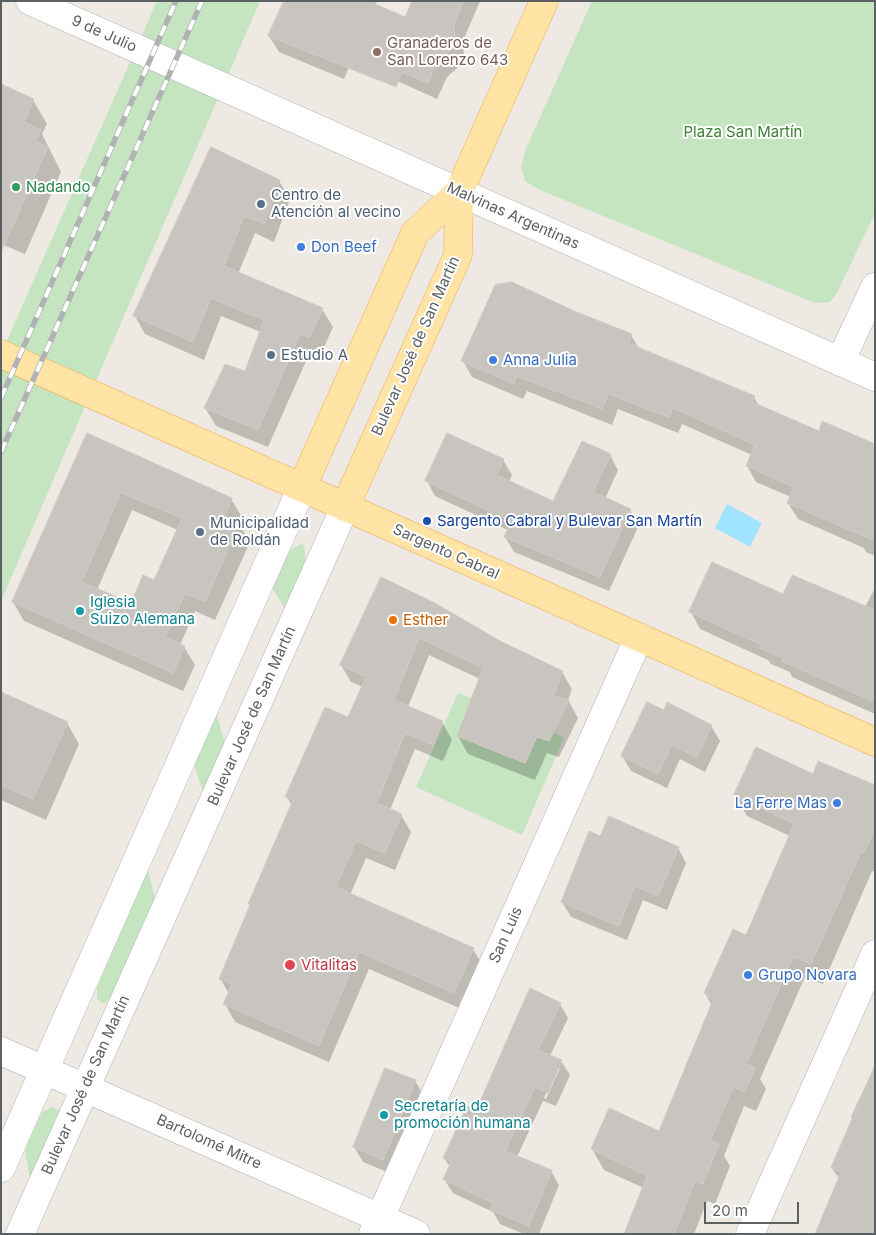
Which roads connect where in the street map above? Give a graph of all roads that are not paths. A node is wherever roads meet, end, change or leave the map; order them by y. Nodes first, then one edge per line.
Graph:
1 (30, 1) edge
2 (544, 1) edge
3 (152, 55) joint
4 (458, 192) junction
5 (875, 287) edge
6 (9, 357) edge
7 (840, 362) junction
8 (875, 377) edge
9 (302, 488) junction
10 (345, 507) junction
11 (638, 637) junction
12 (875, 742) edge
13 (875, 954) edge
14 (1, 1051) edge
15 (45, 1069) junction
16 (86, 1087) junction
17 (1, 1168) edge
18 (376, 1226) edge
19 (20, 1234) edge
20 (416, 1234) edge
21 (750, 1234) edge

1 - 3 street, 9 de Julio
2 - 4 main road, Bulevar José de San Martín
3 - 4 street, Malvinas Argentinas
4 - 7 street, Malvinas Argentinas
4 - 9 main road, Bulevar José de San Martín
4 - 10 main road, Bulevar José de San Martín
5 - 7 street
6 - 9 main road, Sargento Cabral
7 - 8 street, Malvinas Argentinas
9 - 10 main road, Sargento Cabral
9 - 15 street, Bulevar José de San Martín
10 - 11 main road, Sargento Cabral
10 - 16 street, Bulevar José de San Martín
11 - 12 main road, Sargento Cabral
11 - 18 street, San Luis
13 - 21 street
14 - 15 street, Bartolomé Mitre
15 - 16 street, Bartolomé Mitre
15 - 17 street, Bulevar José de San Martín
16 - 18 street, Bartolomé Mitre
16 - 19 street, Bulevar José de San Martín
18 - 20 street, Bartolomé Mitre

